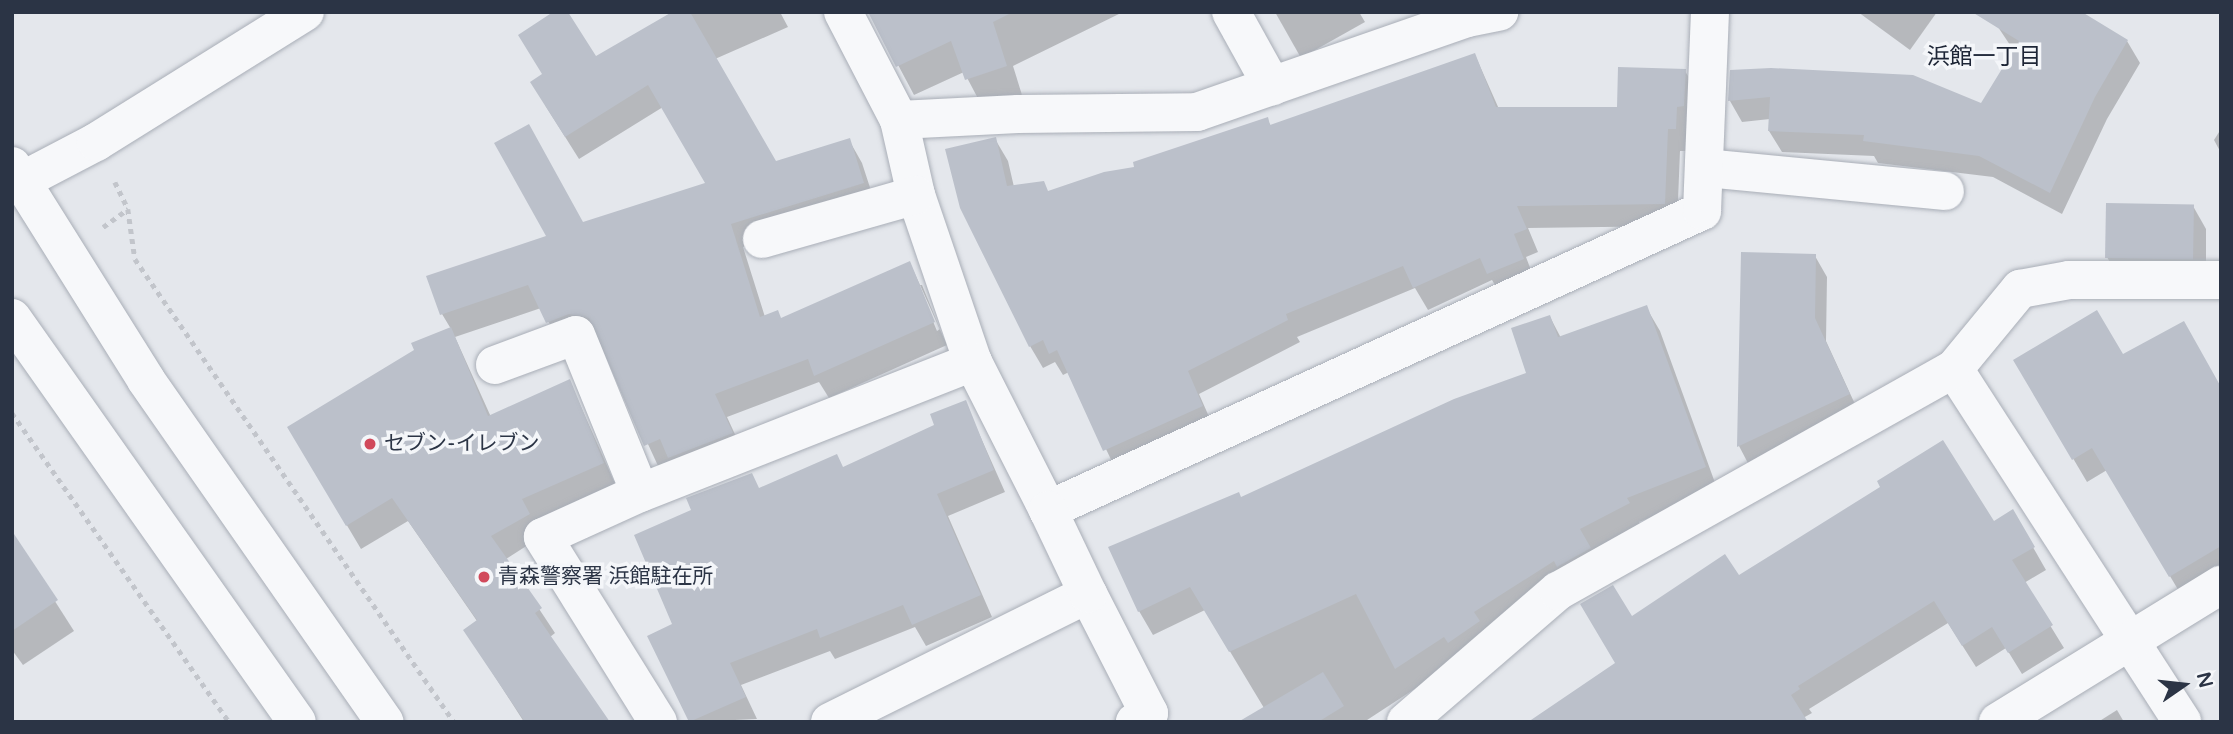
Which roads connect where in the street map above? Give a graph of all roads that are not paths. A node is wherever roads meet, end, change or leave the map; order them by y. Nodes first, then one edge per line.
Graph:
1 (305, 12) edge
2 (843, 12) edge
3 (1231, 12) edge
4 (1710, 12) edge
5 (1467, 15) edge
6 (1272, 86) junction
7 (899, 120) junction
8 (1704, 168) junction
9 (16, 177) edge
10 (1945, 191) dead end
11 (916, 195) junction
12 (762, 239) dead end
13 (2221, 280) edge
14 (12, 318) edge
15 (973, 362) junction
16 (495, 365) dead end
17 (1954, 369) junction
18 (640, 493) junction
19 (1048, 510) junction
20 (2221, 584) edge
21 (1088, 594) junction
22 (2130, 641) junction
23 (298, 722) edge
24 (385, 722) edge
25 (658, 722) edge
26 (830, 722) edge
27 (1135, 722) edge
28 (1406, 722) edge
29 (1998, 722) edge
30 (2182, 722) edge

1 - 9 street
2 - 7 street
3 - 6 street
4 - 8 street
5 - 6 street
6 - 7 street
7 - 11 street
8 - 10 street
8 - 19 street
9 - 24 street
11 - 12 street
11 - 15 street
13 - 17 street
14 - 23 street
15 - 18 street
15 - 19 street
16 - 18 street
17 - 22 street
17 - 28 street
18 - 25 street
19 - 21 street
20 - 22 street
21 - 26 street
21 - 27 street
22 - 29 street
22 - 30 street

